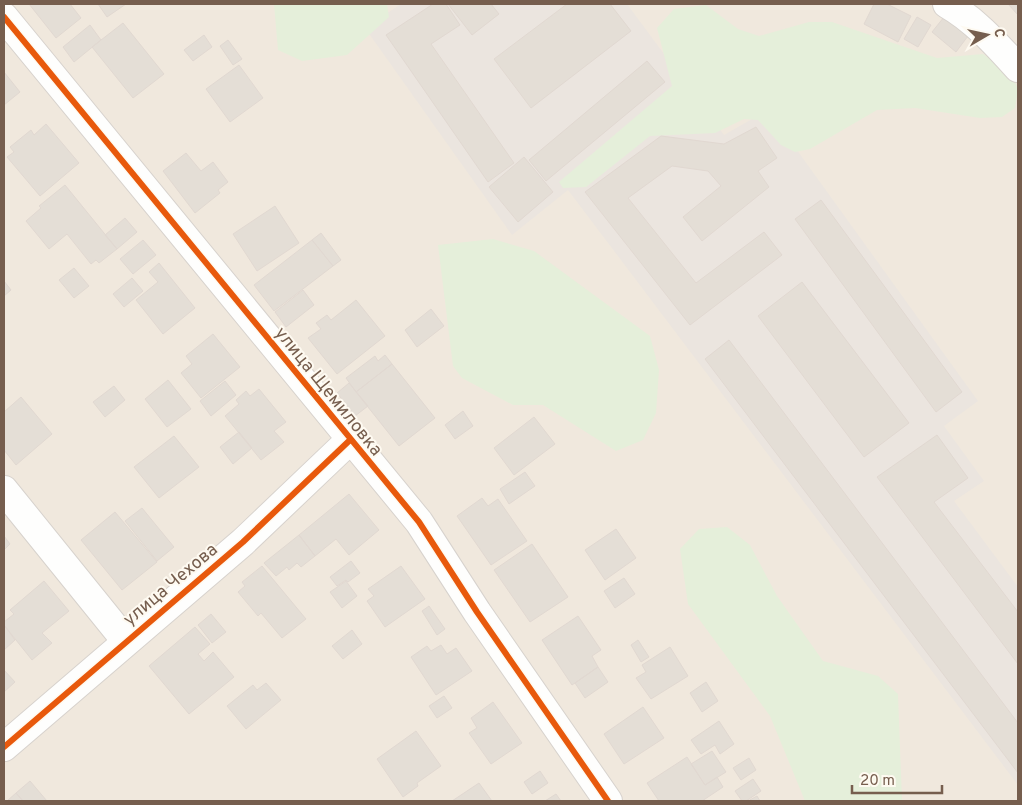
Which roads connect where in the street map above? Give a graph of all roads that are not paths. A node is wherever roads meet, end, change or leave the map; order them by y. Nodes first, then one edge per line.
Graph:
1 (947, 4) edge
2 (4, 17) edge
3 (1018, 68) edge
4 (350, 440) junction
5 (4, 490) edge
6 (126, 641) junction
7 (4, 747) edge
8 (608, 801) edge

1 - 3 street
2 - 4 street, улица Щемиловка
4 - 6 street, улица Чехова
4 - 8 street, улица Щемиловка
5 - 6 street
6 - 7 street, улица Чехова

